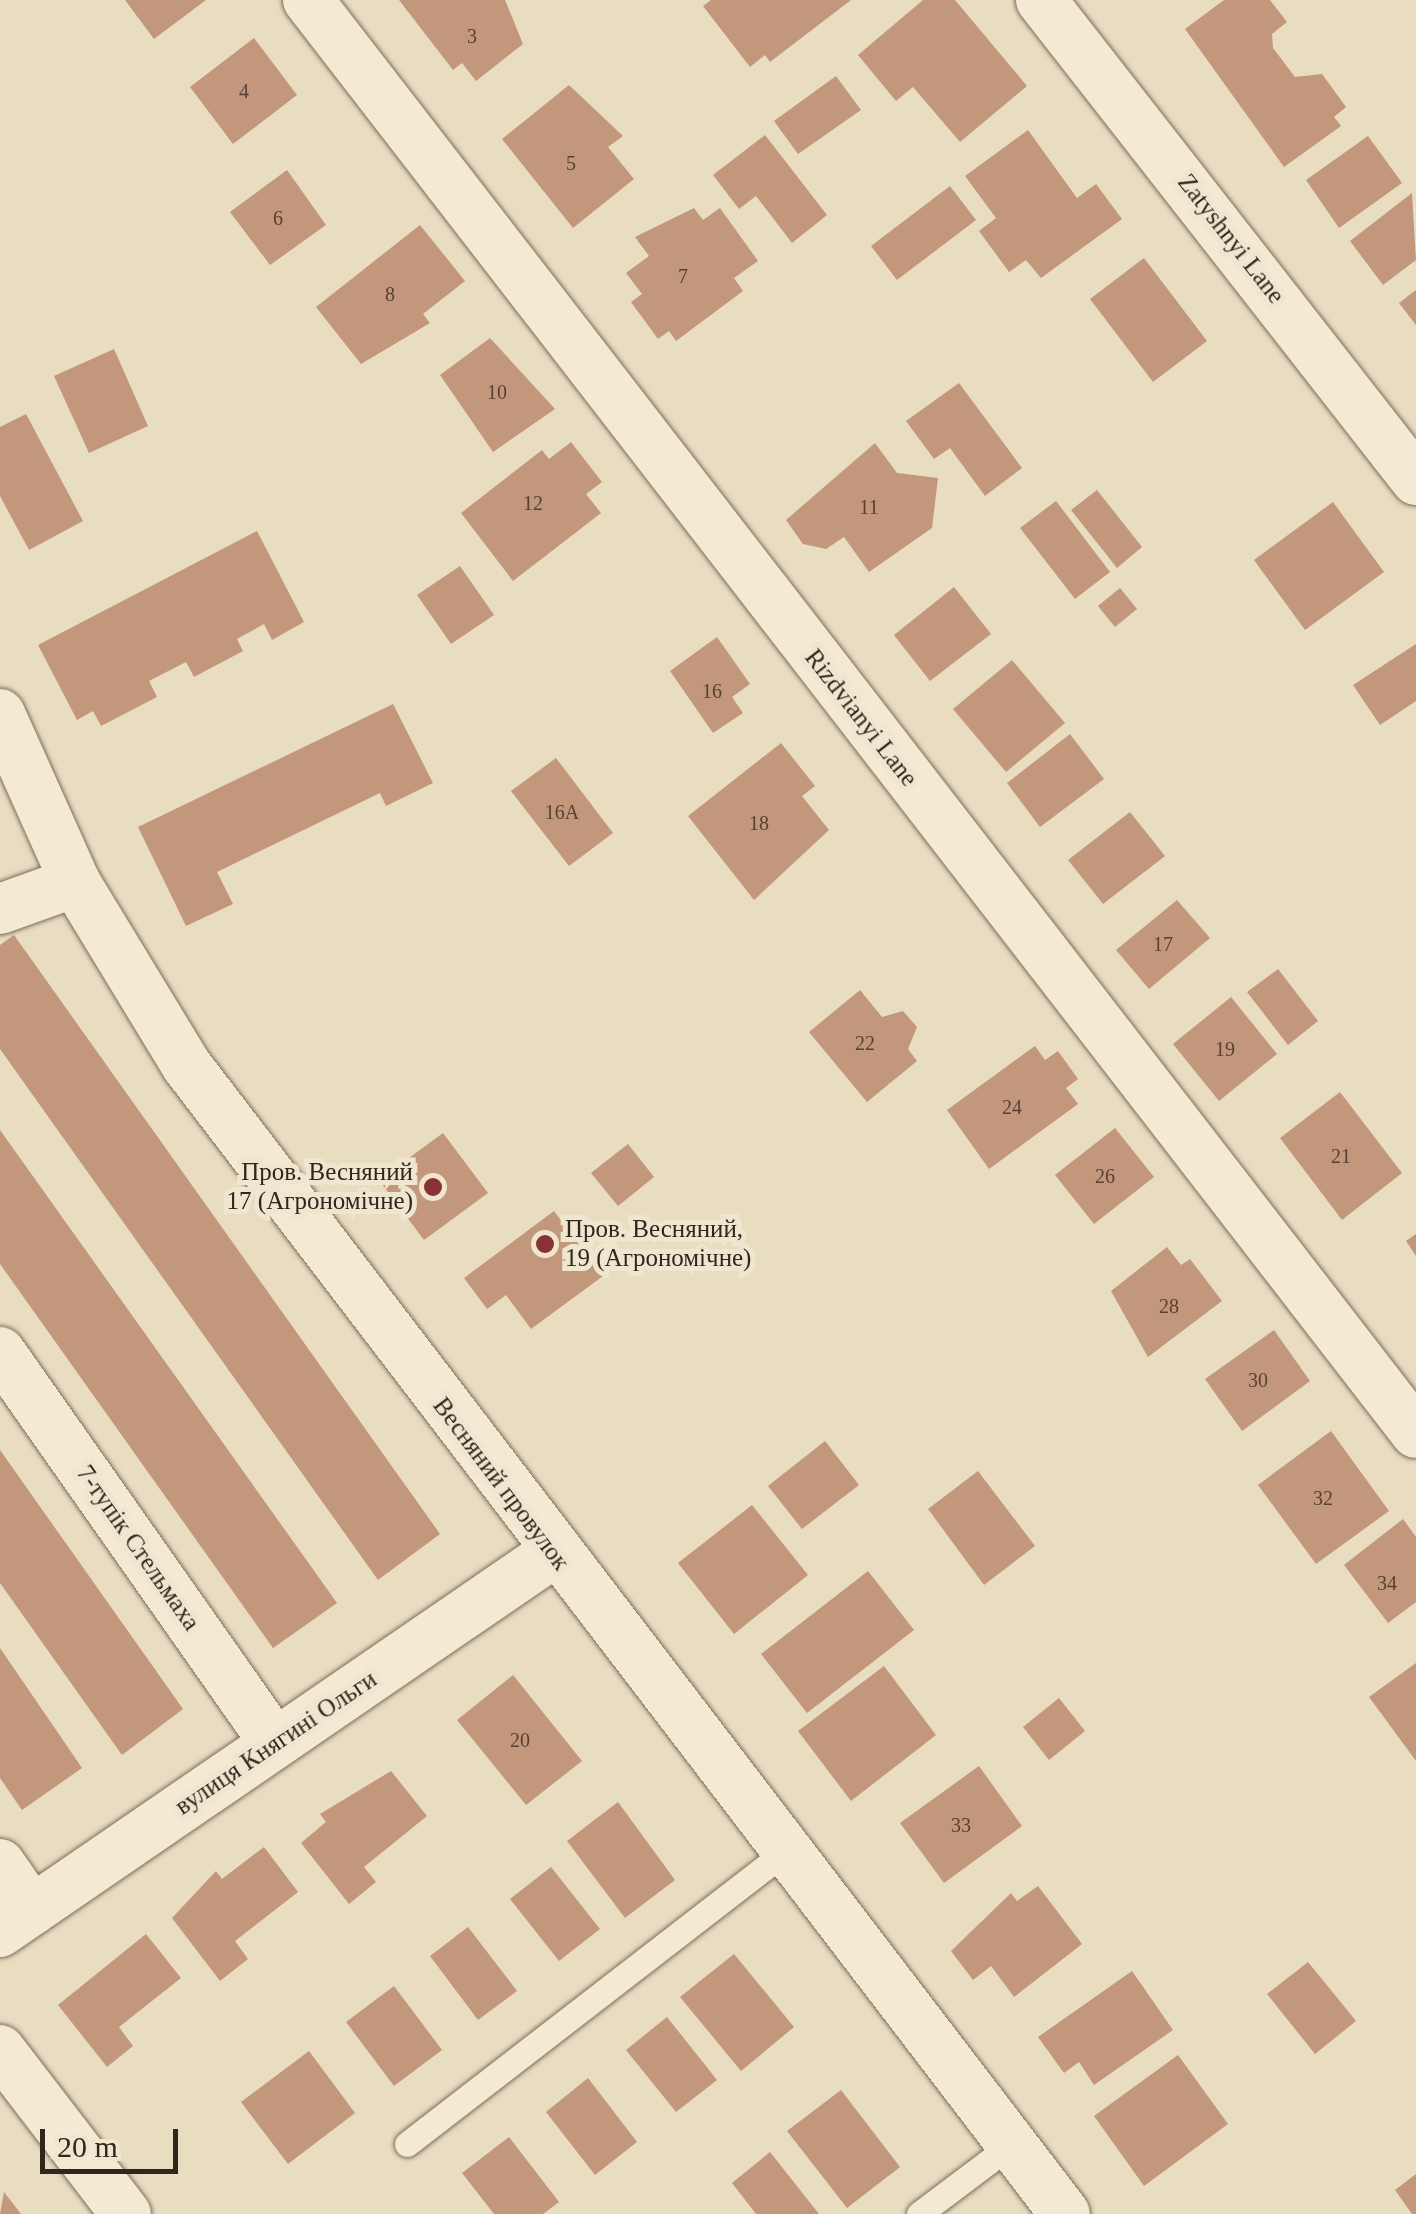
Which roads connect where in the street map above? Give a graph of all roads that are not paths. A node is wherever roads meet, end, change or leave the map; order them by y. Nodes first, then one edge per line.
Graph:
1 (308, 0) edge
2 (1042, 0) edge
3 (1416, 480) edge
4 (0, 714) edge
5 (74, 882) junction
6 (0, 909) edge
7 (0, 1352) edge
8 (1416, 1433) edge
9 (552, 1554) junction
10 (276, 1743) junction
11 (782, 1854) junction
12 (0, 1864) edge
13 (16, 1921) edge
14 (0, 2050) edge
15 (407, 2144) dead end
16 (1012, 2144) junction
17 (126, 2214) edge
18 (919, 2214) edge
19 (1065, 2214) edge

1 - 8 street, Rizdvianyi Lane
2 - 3 street, Zatyshnyi Lane
4 - 5 street, Весняний провулок
5 - 6 street
5 - 9 street, Весняний провулок
7 - 10 street, 7-тупік Стельмаха
9 - 10 street, вулиця Княгині Ольги
9 - 11 street, Весняний провулок
10 - 13 street, вулиця Княгині Ольги
11 - 15 lane
11 - 16 street, Весняний провулок
12 - 13 street
14 - 17 street
16 - 18 lane
16 - 19 street, Весняний провулок

